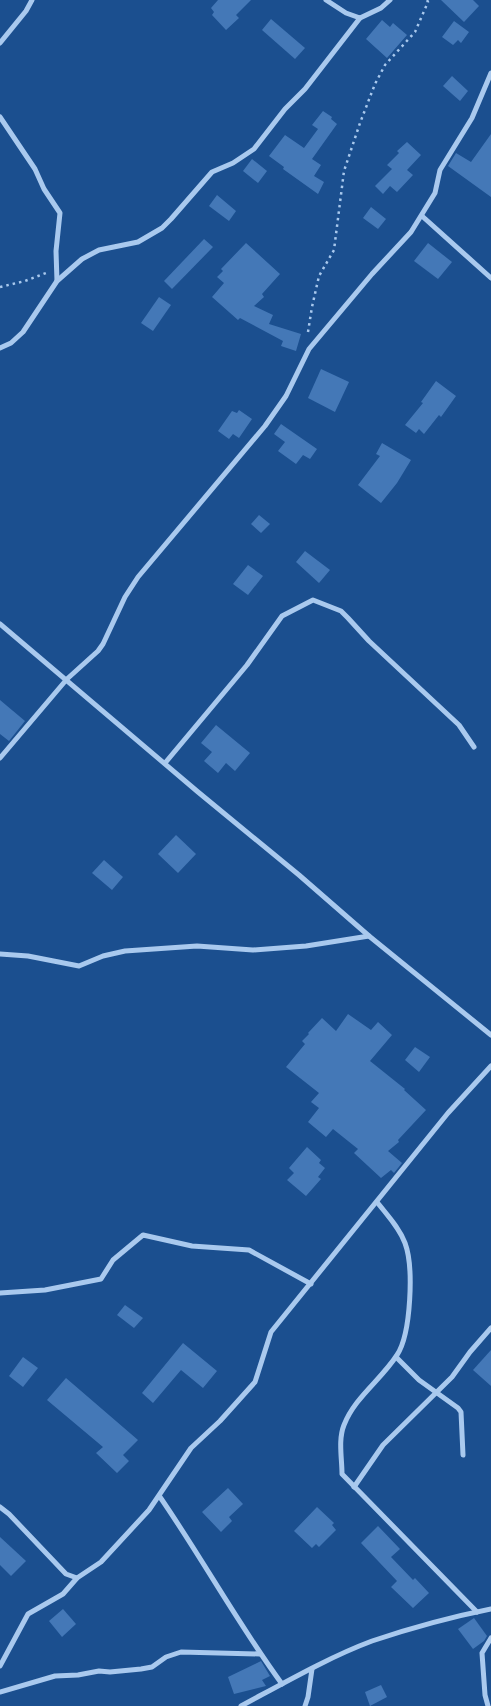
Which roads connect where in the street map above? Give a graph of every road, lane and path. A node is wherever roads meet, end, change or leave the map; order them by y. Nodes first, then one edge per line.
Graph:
1 (32, 0) edge
2 (326, 0) edge
3 (390, 0) edge
4 (427, 0) edge
5 (360, 18) junction
6 (0, 43) edge
7 (491, 73) edge
8 (0, 117) edge
9 (422, 216) junction
10 (56, 269) junction
11 (491, 278) edge
12 (57, 281) junction
13 (0, 287) edge
14 (308, 336) dead end
15 (0, 348) edge
16 (0, 624) edge
17 (67, 679) junction
18 (474, 747) dead end
19 (0, 758) edge
20 (165, 763) junction
21 (369, 936) junction
22 (0, 954) edge
23 (491, 1035) edge
24 (491, 1066) edge
25 (377, 1202) junction
26 (311, 1284) junction
27 (0, 1293) edge
28 (491, 1328) edge
29 (396, 1357) junction
30 (438, 1393) junction
31 (463, 1456) dead end
32 (354, 1487) junction
33 (160, 1497) junction
34 (0, 1507) edge
35 (78, 1578) junction
36 (491, 1609) edge
37 (477, 1612) junction
38 (491, 1638) edge
39 (260, 1654) junction
40 (0, 1666) edge
41 (312, 1670) junction
42 (282, 1684) junction
43 (0, 1692) edge
44 (241, 1706) edge
45 (305, 1706) edge
46 (488, 1706) edge

1 - 6 street
2 - 5 street
3 - 5 street
4 - 14 path
5 - 12 street
7 - 9 street
8 - 10 street
9 - 11 street
9 - 17 street
10 - 12 street
10 - 13 path
12 - 15 street
16 - 17 street
17 - 19 street
17 - 20 street
18 - 20 street
20 - 21 street
21 - 22 street
21 - 23 street
24 - 25 street
25 - 26 street
25 - 29 street
26 - 27 street
26 - 33 street
28 - 30 street
29 - 30 street
29 - 32 street
30 - 31 street
30 - 32 street
32 - 37 street
33 - 35 street
33 - 39 street
34 - 35 street
35 - 40 street
36 - 37 street
37 - 41 street
38 - 46 street
39 - 42 street
39 - 43 street
41 - 42 street
41 - 45 street
42 - 44 street

